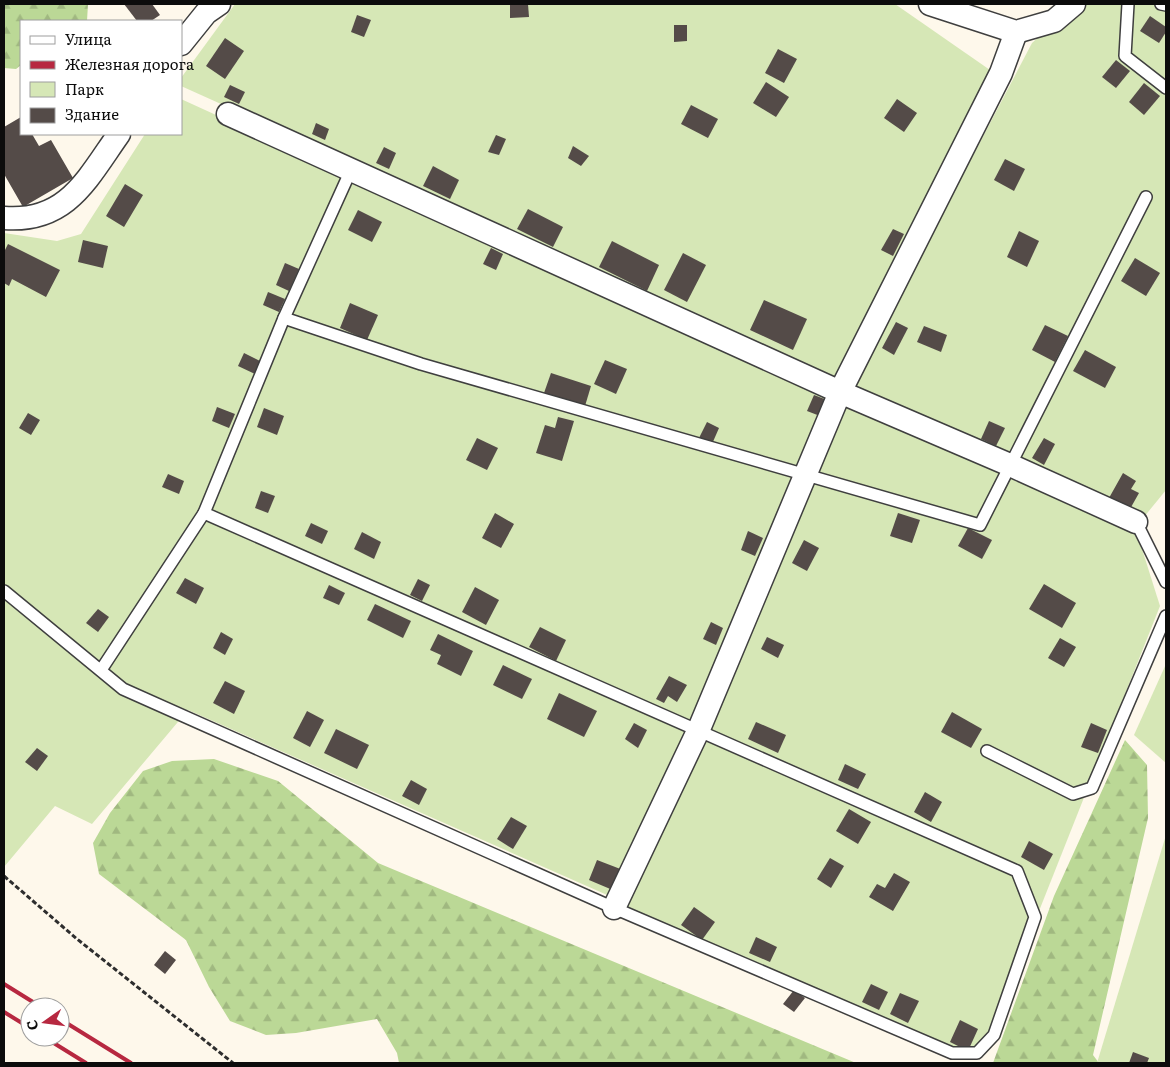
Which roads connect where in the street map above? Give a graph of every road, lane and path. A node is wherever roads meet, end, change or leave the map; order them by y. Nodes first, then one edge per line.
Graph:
1 (219, 4) edge
2 (930, 4) edge
3 (1074, 4) edge
4 (1128, 4) edge
5 (1161, 4) edge
6 (1166, 5) edge
7 (1016, 32) junction
8 (182, 43) edge
9 (1166, 88) edge
10 (228, 114) dead end
11 (118, 135) edge
12 (351, 170) junction
13 (1146, 197) dead end
14 (4, 218) edge
15 (284, 318) junction
16 (840, 392) junction
17 (1010, 464) junction
18 (805, 474) junction
19 (204, 513) junction
20 (1136, 522) joint
21 (1166, 582) edge
22 (4, 591) edge
23 (1166, 616) edge
24 (101, 670) junction
25 (699, 729) junction
26 (987, 750) dead end
27 (4, 876) edge
28 (614, 908) junction
29 (233, 1063) edge

1 - 8 street
2 - 7 street
3 - 7 street
4 - 9 lane
5 - 6 lane
7 - 16 street
10 - 12 street
11 - 14 street
12 - 15 lane
12 - 16 street
13 - 17 lane
15 - 18 lane
15 - 19 lane
16 - 17 street
16 - 18 street
17 - 18 lane
17 - 20 street
18 - 25 street
19 - 24 lane
19 - 25 lane
20 - 21 lane
22 - 24 lane
23 - 26 lane
24 - 28 lane
25 - 28 street
25 - 28 lane
27 - 29 path

